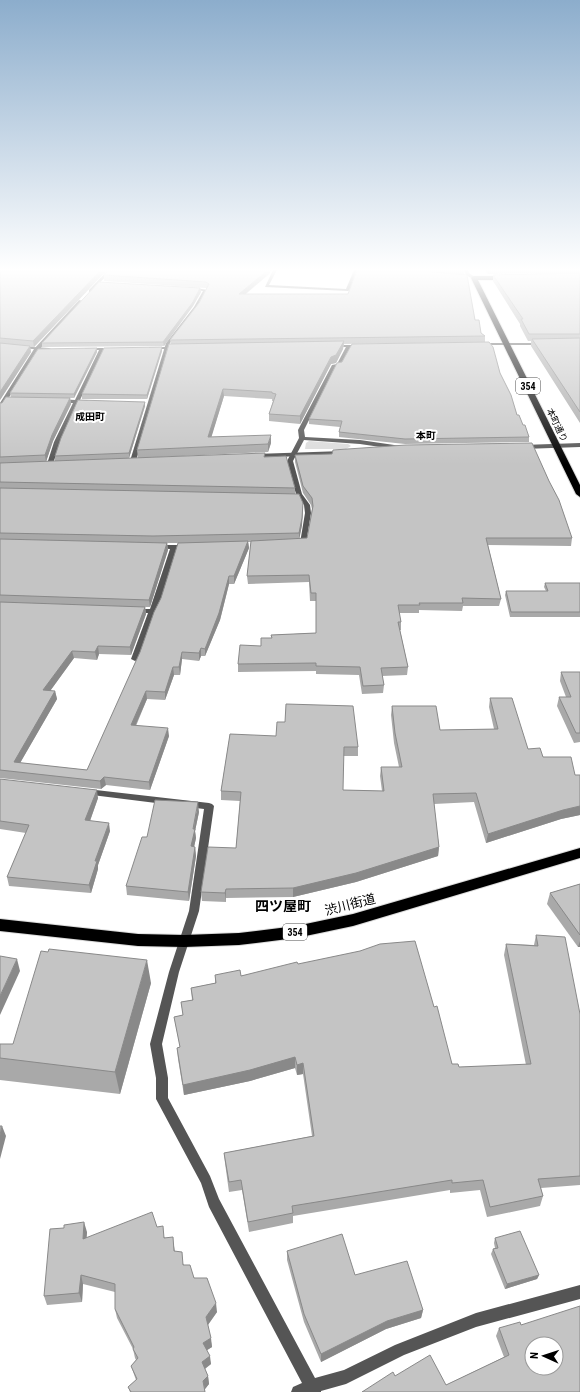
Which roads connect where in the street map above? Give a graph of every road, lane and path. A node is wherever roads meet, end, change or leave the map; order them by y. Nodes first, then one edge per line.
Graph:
1 (50, 335) edge
2 (175, 335) edge
3 (503, 335) edge
4 (475, 344) edge
5 (508, 344) junction
6 (548, 344) edge
7 (0, 346) edge
8 (325, 346) edge
9 (349, 346) junction
10 (369, 346) edge
11 (142, 348) edge
12 (166, 348) junction
13 (182, 348) edge
14 (58, 349) edge
15 (80, 349) edge
16 (102, 349) junction
17 (118, 349) edge
18 (36, 350) junction
19 (4, 400) junction
20 (12, 400) edge
21 (55, 401) edge
22 (77, 402) junction
23 (91, 402) edge
24 (143, 403) edge
25 (150, 403) junction
26 (0, 407) edge
27 (302, 438) junction
28 (580, 445) edge
29 (557, 446) junction
30 (519, 447) edge
31 (374, 451) edge
32 (351, 452) edge
33 (293, 454) junction
34 (247, 456) edge
35 (141, 460) edge
36 (126, 461) edge
37 (133, 461) junction
38 (43, 464) edge
39 (50, 464) junction
40 (57, 464) edge
41 (580, 494) edge
42 (295, 498) edge
43 (302, 498) junction
44 (288, 545) edge
45 (146, 547) edge
46 (174, 547) junction
47 (195, 547) edge
48 (130, 610) edge
49 (153, 611) junction
50 (135, 659) edge
51 (76, 790) edge
52 (580, 853) edge
53 (0, 925) edge
54 (184, 941) junction
55 (580, 1292) edge
56 (313, 1389) edge
57 (298, 1392) edge

1 - 18 street
2 - 12 street
3 - 5 highway, 本町通り / 354
4 - 5 street
5 - 6 street
5 - 29 highway, 本町通り / 354
7 - 18 street
8 - 9 street
9 - 10 street
9 - 27 street
11 - 12 street
12 - 13 street
12 - 25 street
14 - 18 street
15 - 16 street
16 - 17 street
16 - 22 street
18 - 19 street
19 - 20 street
19 - 26 street
21 - 22 street
22 - 23 street
22 - 39 street
24 - 25 street
25 - 37 street
27 - 31 street
27 - 33 street
28 - 29 street
29 - 30 street
29 - 41 highway, 本町通り / 354
32 - 33 street
33 - 34 street
33 - 43 street
35 - 37 street
36 - 37 street
38 - 39 street
39 - 40 street
42 - 43 street
43 - 44 street
45 - 46 street
46 - 47 street
46 - 49 street
48 - 49 street
49 - 50 street
51 - 54 street
52 - 54 highway, 渋川街道 / 354
53 - 54 highway, 渋川街道 / 354
54 - 56 street
55 - 56 street
56 - 57 street

